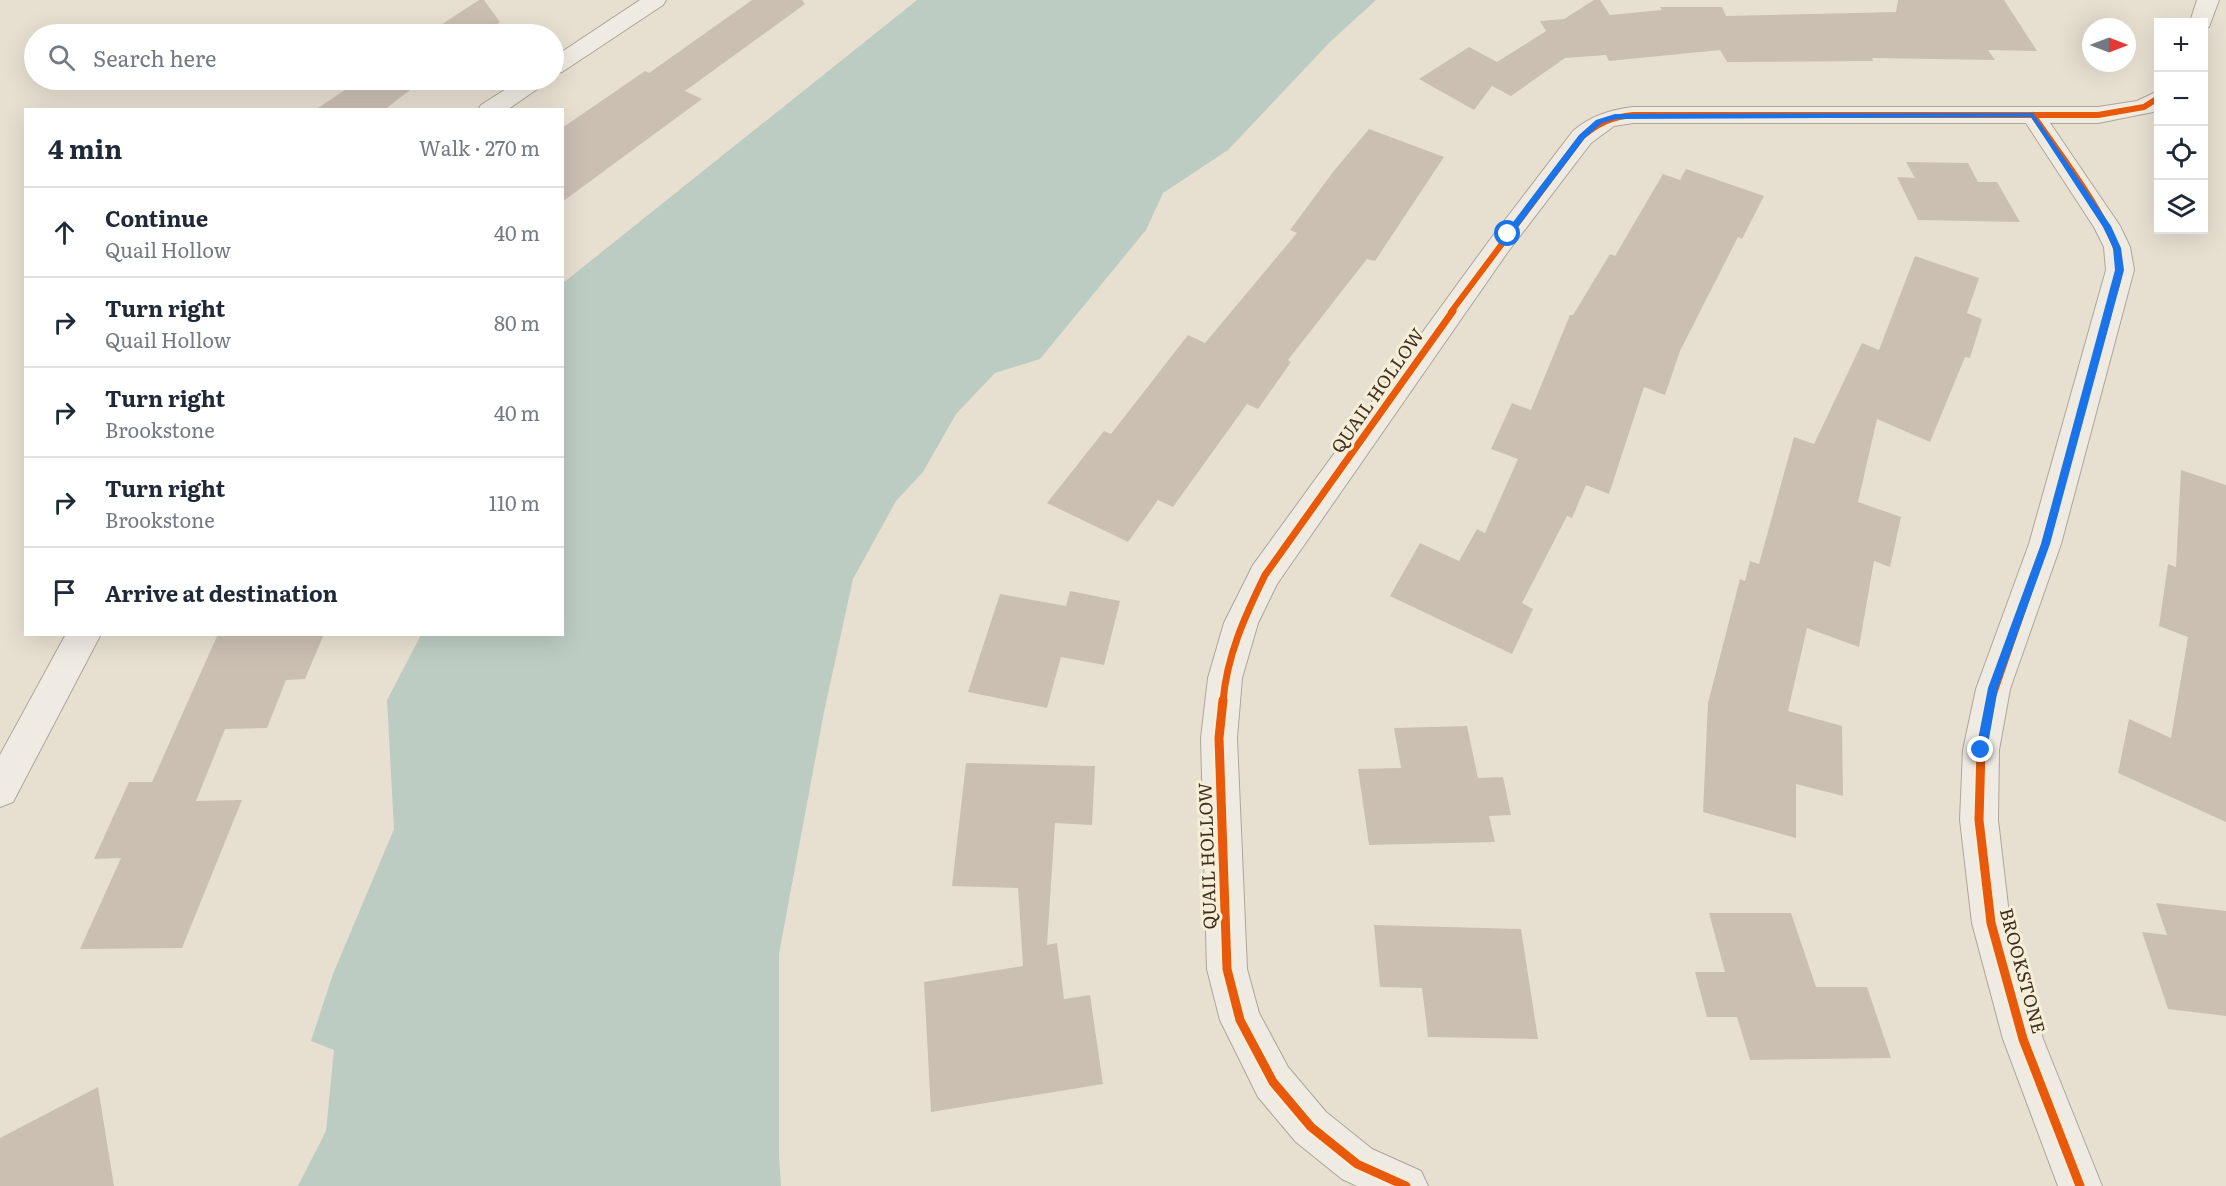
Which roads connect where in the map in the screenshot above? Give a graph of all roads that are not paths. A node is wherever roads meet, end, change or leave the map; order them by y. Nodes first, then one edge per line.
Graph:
1 (655, 0) edge
2 (2208, 0) edge
3 (2202, 18) edge
4 (564, 60) edge
5 (520, 90) edge
6 (2154, 101) edge
7 (493, 108) edge
8 (2033, 115) junction
9 (83, 636) edge
10 (0, 790) edge
11 (1406, 1186) edge
12 (2080, 1186) edge

1 - 4 street
2 - 3 street
5 - 7 street
6 - 8 street, QUAIL HOLLOW
8 - 11 street, QUAIL HOLLOW
8 - 12 street, BROOKSTONE
9 - 10 street

